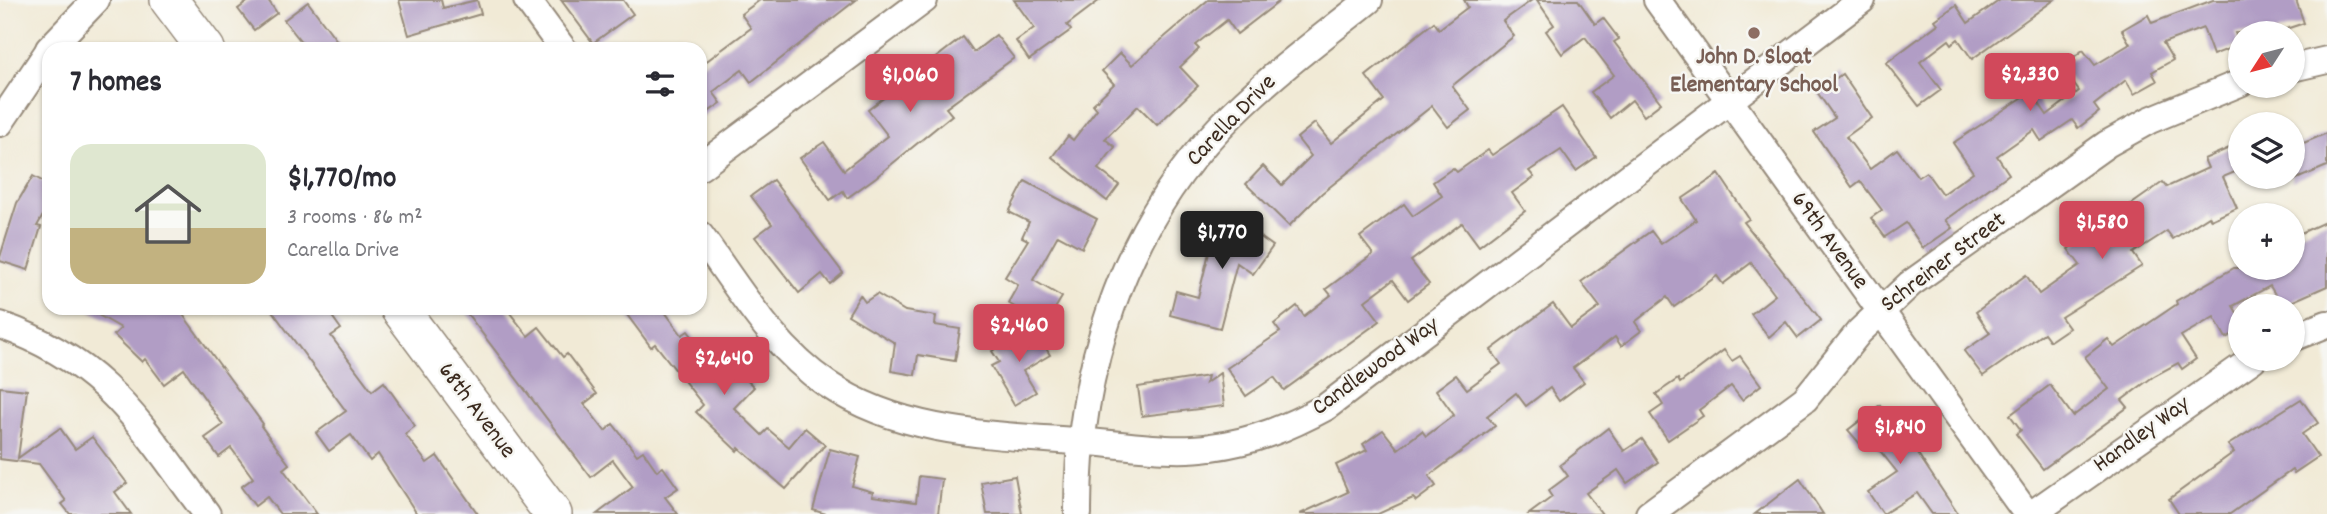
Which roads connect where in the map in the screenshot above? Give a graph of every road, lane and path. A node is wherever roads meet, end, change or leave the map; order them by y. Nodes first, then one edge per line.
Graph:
1 (96, 0) edge
2 (169, 0) edge
3 (527, 0) edge
4 (924, 0) edge
5 (1369, 0) edge
6 (1657, 0) edge
7 (1862, 0) edge
8 (56, 42) edge
9 (201, 42) edge
10 (558, 42) edge
11 (42, 60) edge
12 (2327, 60) edge
13 (2305, 65) edge
14 (2228, 88) edge
15 (1729, 101) junction
16 (0, 123) edge
17 (707, 162) edge
18 (707, 245) edge
19 (1879, 311) junction
20 (404, 315) edge
21 (2327, 324) edge
22 (0, 325) edge
23 (2305, 333) edge
24 (2236, 371) edge
25 (1081, 441) junction
26 (1684, 504) edge
27 (206, 514) edge
28 (553, 514) edge
29 (1078, 514) edge
30 (1648, 514) edge
31 (2030, 514) edge

1 - 8 street
2 - 9 street
3 - 10 street
4 - 17 street
5 - 25 street, Carella Drive
6 - 15 street, 69th Avenue
7 - 15 street, Candlewood Way
11 - 16 street
12 - 13 street
14 - 19 street, Schreiner Street
15 - 19 street, 69th Avenue
15 - 25 street, Candlewood Way
18 - 25 street, Candlewood Way
19 - 26 street, Schreiner Street
19 - 31 street, 69th Avenue
20 - 28 street, 68th Avenue
21 - 23 street
22 - 27 street
24 - 31 street, Handley Way
25 - 29 street, Carella Drive
26 - 30 street, Schreiner Street

